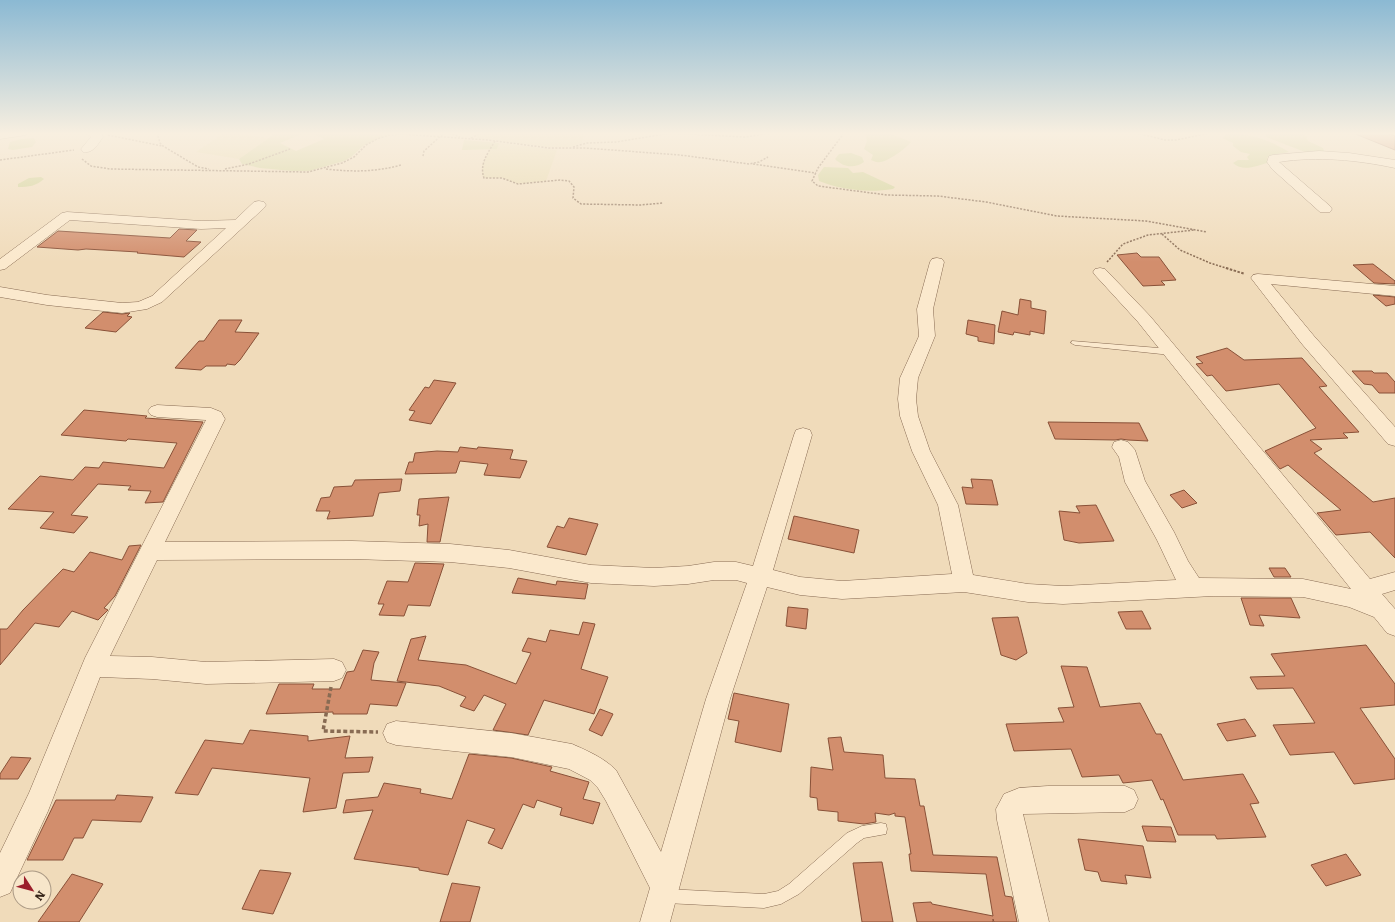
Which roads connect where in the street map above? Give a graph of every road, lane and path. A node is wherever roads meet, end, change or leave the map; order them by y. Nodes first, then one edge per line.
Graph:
1 (483, 176) edge
2 (814, 176) edge
3 (1287, 176) edge
4 (663, 202) dead end
5 (260, 205) dead end
6 (1325, 209) dead end
7 (239, 224) junction
8 (1196, 230) junction
9 (1207, 232) dead end
10 (1162, 233) junction
11 (938, 262) dead end
12 (0, 266) edge
13 (1100, 272) joint
14 (1258, 278) junction
15 (1395, 291) edge
16 (0, 292) edge
17 (1075, 343) dead end
18 (1171, 352) junction
19 (157, 411) dead end
20 (803, 435) dead end
21 (1395, 439) edge
22 (1121, 447) dead end
23 (150, 551) junction
24 (760, 576) junction
25 (1395, 581) edge
26 (964, 583) junction
27 (1193, 588) junction
28 (1366, 590) junction
29 (1388, 618) edge
30 (93, 666) junction
31 (334, 670) joint
32 (396, 733) joint
33 (1125, 799) dead end
34 (881, 829) dead end
35 (0, 884) edge
36 (664, 891) junction
37 (655, 922) edge
38 (1034, 922) edge

1 - 4 path
2 - 8 path
3 - 6 street
5 - 7 street
7 - 12 street
7 - 16 street
8 - 9 path
8 - 10 path
10 - 13 path
10 - 14 path
11 - 26 street
13 - 18 street
14 - 15 street
14 - 21 street
17 - 18 lane
18 - 28 street
19 - 23 street
20 - 24 street
22 - 27 street
23 - 24 street
23 - 30 street
24 - 26 street
24 - 36 street
25 - 28 street
26 - 27 street
27 - 29 street
28 - 29 street
30 - 31 street
30 - 35 street
31 - 32 path
32 - 36 street
33 - 38 street
34 - 36 lane
36 - 37 street

